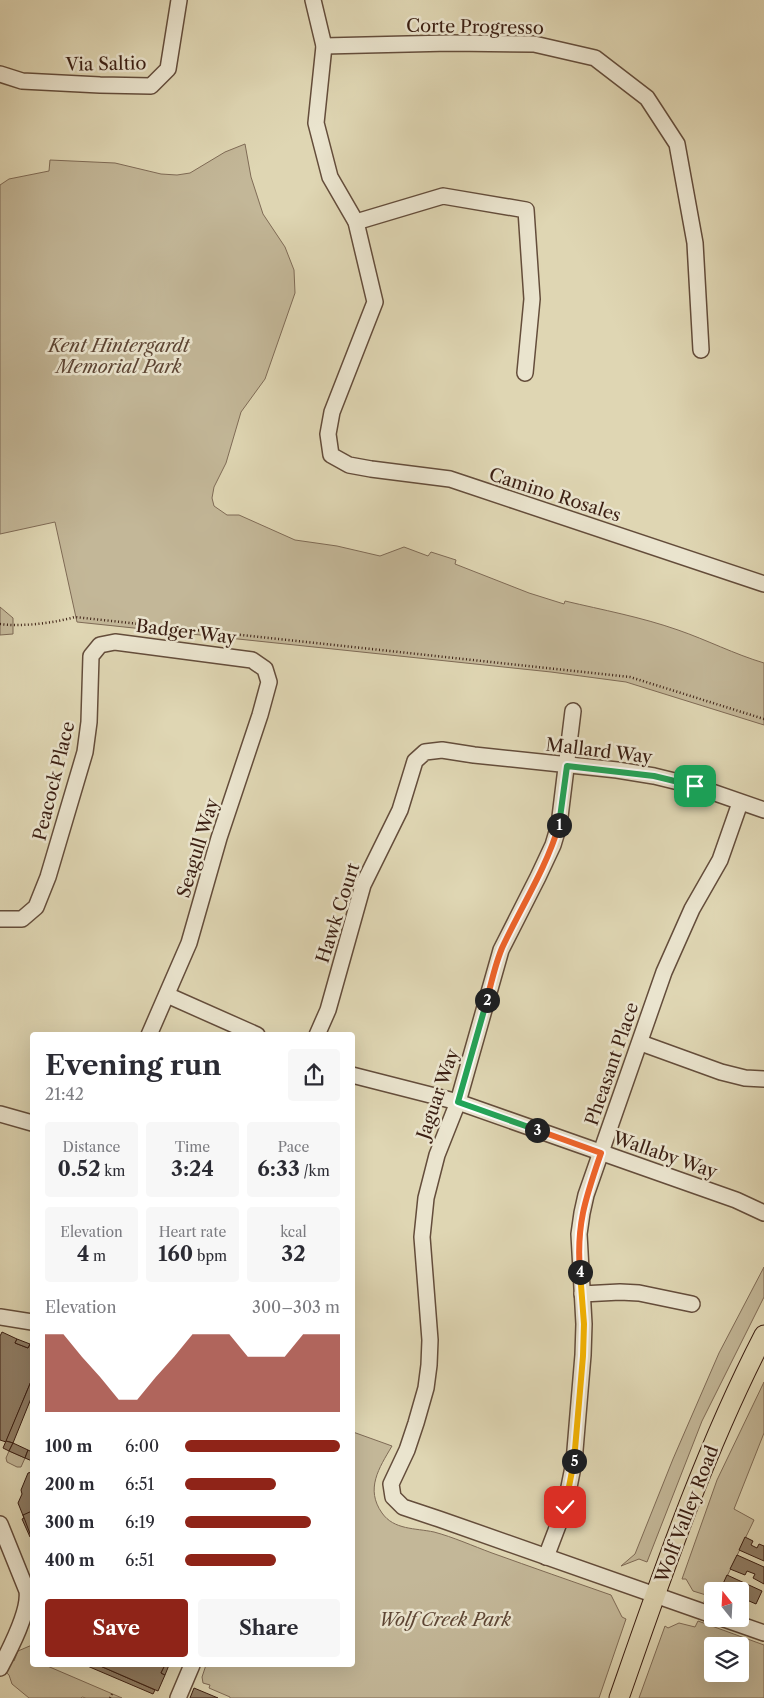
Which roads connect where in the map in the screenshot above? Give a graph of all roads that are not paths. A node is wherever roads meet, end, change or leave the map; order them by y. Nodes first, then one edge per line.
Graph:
1 (180, 0) edge
2 (313, 0) edge
3 (324, 46) junction
4 (0, 74) edge
5 (356, 222) junction
6 (702, 350) dead end
7 (525, 373) dead end
8 (764, 584) edge
9 (100, 645) joint
10 (265, 669) joint
11 (573, 711) dead end
12 (425, 752) joint
13 (567, 766) junction
14 (740, 803) junction
15 (764, 810) edge
16 (0, 919) edge
17 (167, 995) junction
18 (150, 1032) edge
19 (250, 1032) edge
20 (318, 1032) edge
21 (641, 1043) junction
22 (355, 1076) edge
23 (764, 1079) edge
24 (458, 1102) junction
25 (0, 1114) edge
26 (30, 1122) edge
27 (601, 1153) junction
28 (764, 1213) edge
29 (582, 1294) junction
30 (692, 1304) dead end
31 (0, 1317) edge
32 (30, 1322) edge
33 (764, 1335) edge
34 (0, 1524) edge
35 (546, 1557) junction
36 (656, 1595) junction
37 (704, 1612) edge
38 (749, 1627) edge
39 (764, 1632) edge
40 (191, 1667) edge
41 (0, 1668) edge
42 (178, 1698) edge
43 (619, 1698) edge

1 - 4 street, Via Saltio
2 - 3 street
3 - 5 street
3 - 6 street, Corte Progresso
5 - 7 street
5 - 8 street, Camino Rosales
9 - 10 street, Badger Way
9 - 16 street, Peacock Place
10 - 17 street, Seagull Way
11 - 13 street, Jaguar Way
12 - 13 street, Mallard Way
12 - 20 street, Hawk Court
13 - 14 street, Mallard Way
13 - 24 street, Jaguar Way
14 - 15 street, Mallard Way
14 - 21 street, Pheasant Place
17 - 18 street, Seagull Way
17 - 19 street
21 - 23 street
21 - 27 street, Pheasant Place
22 - 24 street, Wallaby Way
24 - 27 street, Wallaby Way
24 - 35 street, Jaguar Way
25 - 26 street
27 - 28 street, Wallaby Way
27 - 29 street, Pheasant Place
29 - 30 street
29 - 35 street, Pheasant Place
31 - 32 street
33 - 36 main road, Wolf Valley Road
34 - 41 street
35 - 36 street
36 - 37 street
36 - 43 main road, Wolf Valley Road
38 - 39 street
40 - 42 street

